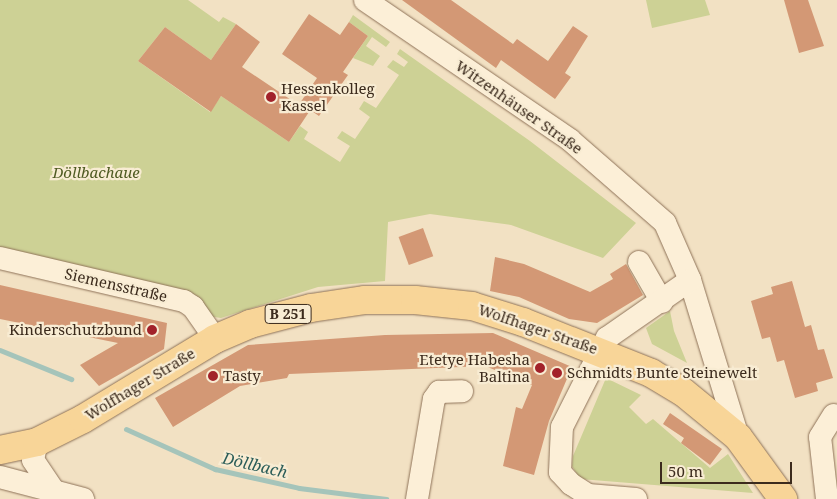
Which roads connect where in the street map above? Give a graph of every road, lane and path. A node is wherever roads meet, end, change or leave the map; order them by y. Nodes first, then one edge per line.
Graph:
1 (365, 0) edge
2 (0, 258) edge
3 (639, 262) dead end
4 (690, 280) junction
5 (662, 302) junction
6 (215, 340) junction
7 (600, 351) junction
8 (462, 392) dead end
9 (834, 415) dead end
10 (738, 437) junction
11 (37, 442) junction
12 (0, 450) edge
13 (0, 477) edge
14 (68, 497) edge
15 (417, 497) edge
16 (636, 499) edge
17 (783, 499) edge
18 (827, 499) edge

1 - 4 street, Witzenhäuser Straße
2 - 6 street, Siemensstraße
3 - 5 street
4 - 5 street
4 - 10 street, Witzenhäuser Straße
5 - 7 street
6 - 7 main road, Wolfhager Straße / B 251
6 - 11 main road, Wolfhager Straße / B 251
7 - 10 main road, Wolfhager Straße / B 251
7 - 16 street
8 - 15 street
9 - 18 street
10 - 17 main road, Wolfhager Straße / B 251
11 - 12 main road, Wolfhager Straße / B 251
11 - 14 street
13 - 14 street

